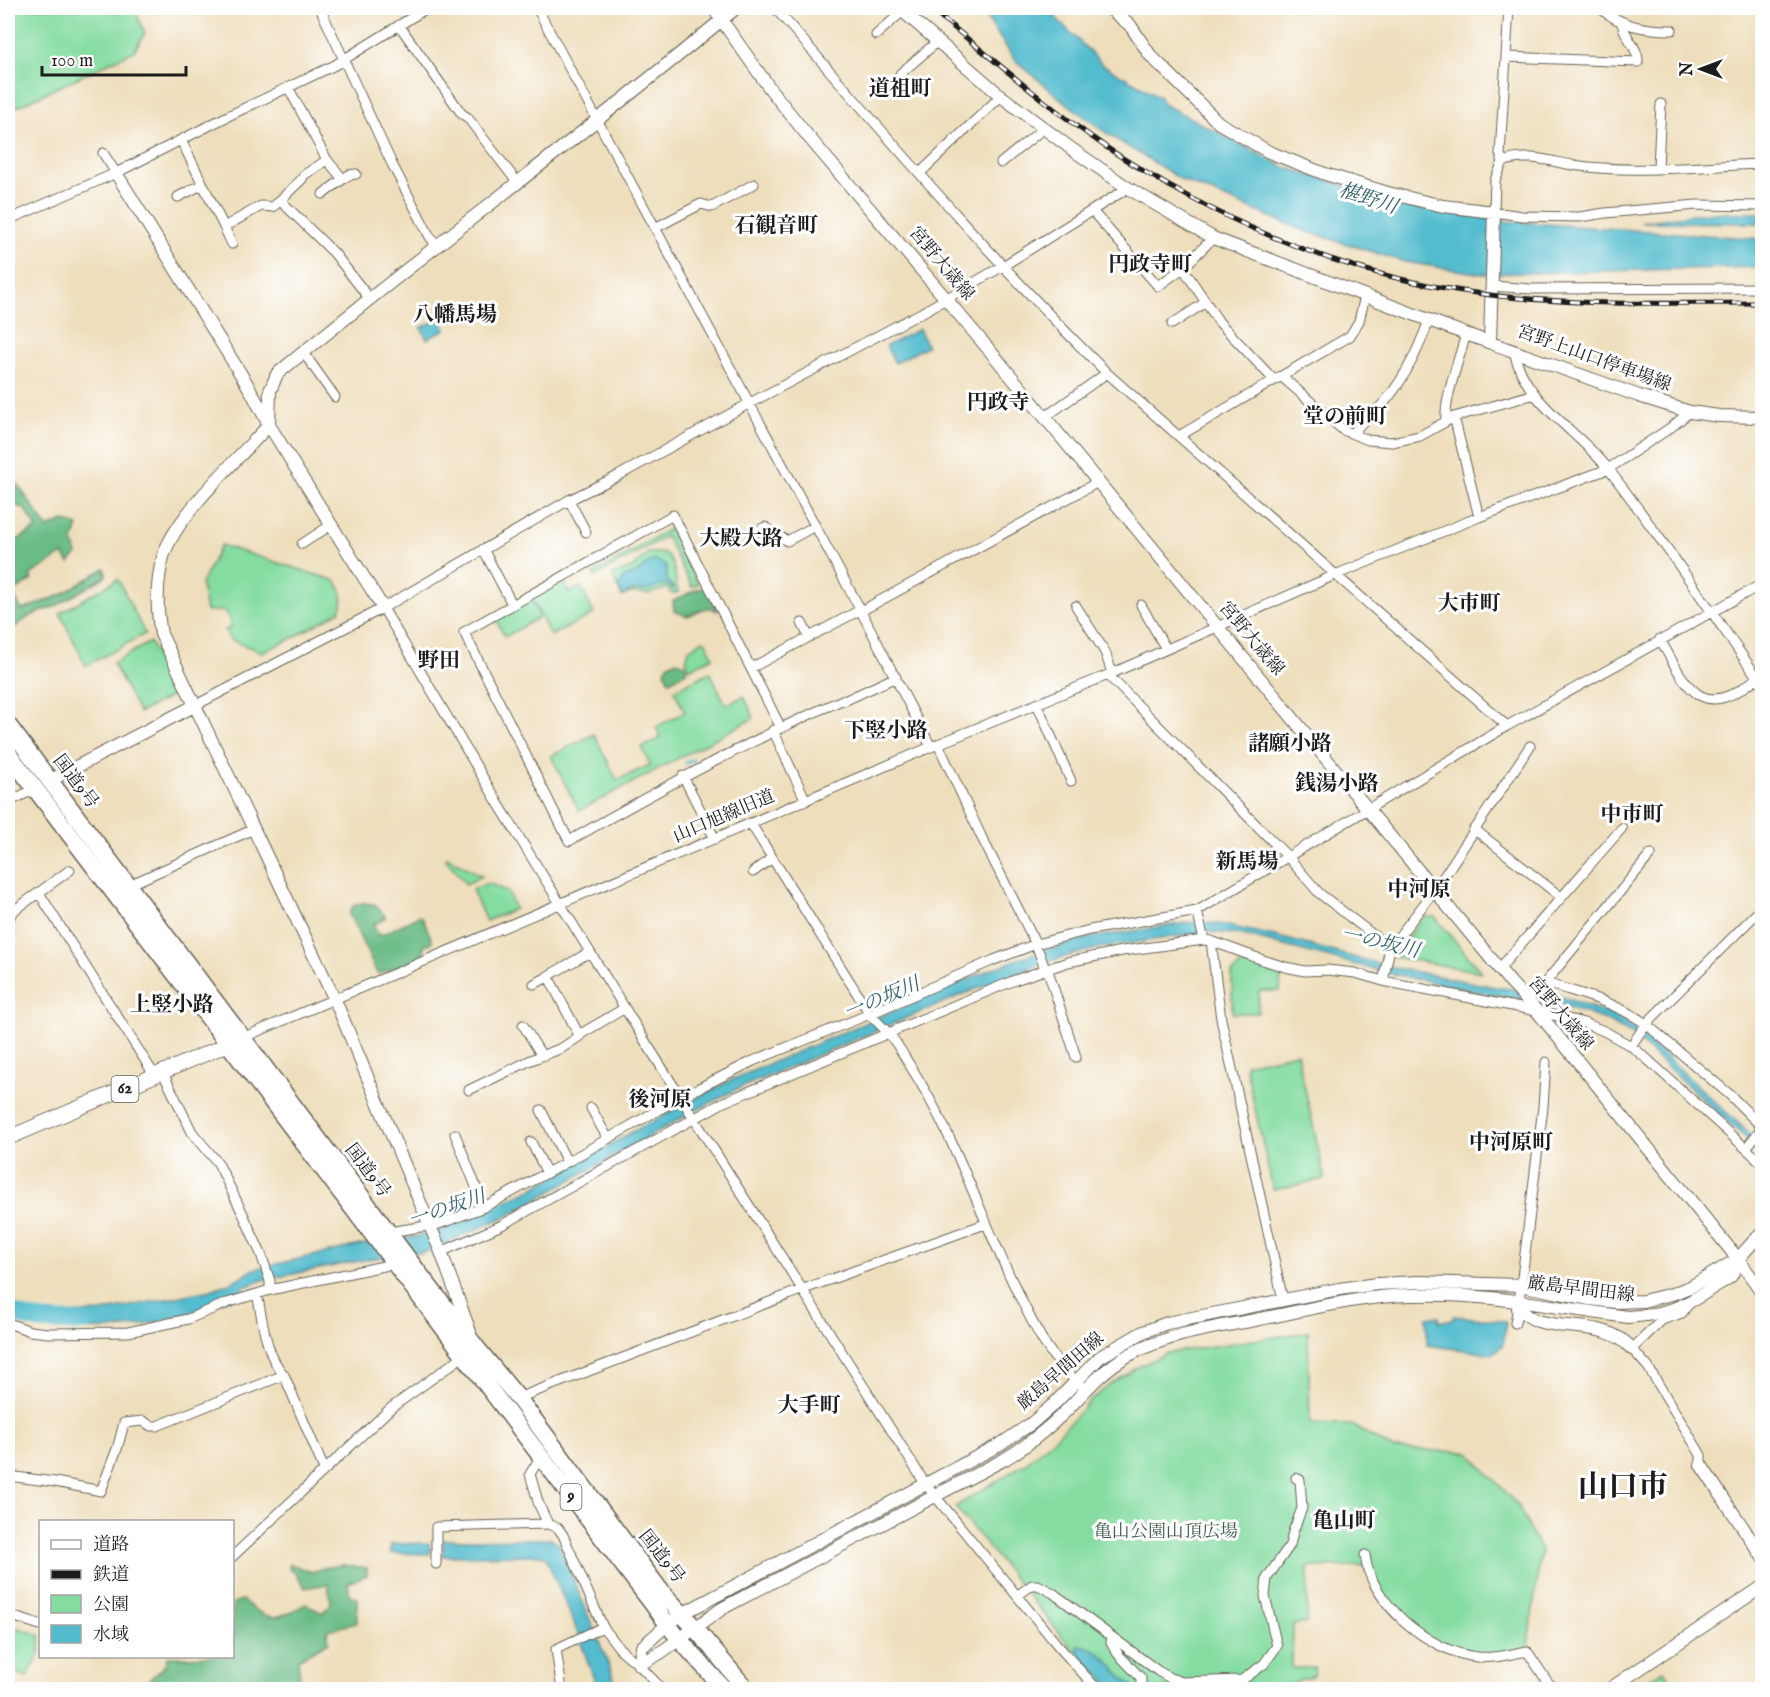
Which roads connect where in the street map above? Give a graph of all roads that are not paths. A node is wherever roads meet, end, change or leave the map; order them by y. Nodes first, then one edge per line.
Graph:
1 (321, 8) edge
2 (427, 8) edge
3 (537, 8) edge
4 (713, 8) edge
5 (736, 8) edge
6 (776, 8) edge
7 (1109, 8) edge
8 (1509, 8) edge
9 (1600, 8) edge
10 (901, 9) edge
11 (721, 20) junction
12 (1622, 23) junction
13 (399, 26) junction
14 (1672, 30) dead end
15 (876, 35) dead end
16 (938, 41) junction
17 (1506, 57) junction
18 (344, 58) junction
19 (900, 74) dead end
20 (288, 87) junction
21 (1001, 96) junction
22 (1661, 104) dead end
23 (597, 119) junction
24 (1044, 128) junction
25 (180, 140) junction
26 (103, 153) dead end
27 (327, 160) junction
28 (1503, 162) junction
29 (1001, 164) dead end
30 (1762, 164) edge
31 (1658, 168) junction
32 (116, 173) junction
33 (920, 173) junction
34 (356, 174) dead end
35 (343, 179) junction
36 (517, 182) junction
37 (202, 184) junction
38 (754, 184) dead end
39 (1128, 188) junction
40 (323, 194) dead end
41 (178, 197) dead end
42 (282, 199) junction
43 (1762, 206) edge
44 (1092, 211) junction
45 (1494, 213) junction
46 (8, 220) edge
47 (224, 227) junction
48 (655, 228) junction
49 (1213, 238) junction
50 (232, 244) dead end
51 (436, 244) junction
52 (1003, 266) junction
53 (1183, 268) junction
54 (1492, 283) junction
55 (1762, 288) edge
56 (1365, 296) junction
57 (369, 298) junction
58 (946, 299) junction
59 (1206, 302) junction
60 (1429, 320) junction
61 (1172, 324) dead end
62 (1466, 334) junction
63 (1490, 341) junction
64 (1514, 351) junction
65 (303, 352) junction
66 (1107, 373) junction
67 (1277, 378) junction
68 (1535, 394) junction
69 (335, 397) dead end
70 (750, 403) junction
71 (1690, 412) junction
72 (1045, 417) junction
73 (1762, 417) edge
74 (1450, 419) junction
75 (269, 425) junction
76 (1354, 434) junction
77 (1179, 436) junction
78 (1608, 469) junction
79 (1098, 482) junction
80 (569, 500) junction
81 (1479, 517) junction
82 (331, 525) junction
83 (815, 526) junction
84 (586, 532) dead end
85 (752, 534) dead end
86 (302, 543) dead end
87 (483, 549) junction
88 (1335, 575) junction
89 (1762, 584) edge
90 (512, 604) junction
91 (1142, 605) dead end
92 (1076, 606) dead end
93 (383, 608) junction
94 (861, 610) junction
95 (1711, 611) junction
96 (802, 623) dead end
97 (1218, 628) junction
98 (809, 637) junction
99 (1660, 639) junction
100 (1166, 649) junction
101 (751, 668) junction
102 (1110, 674) junction
103 (896, 677) junction
104 (1760, 680) edge
105 (1037, 704) junction
106 (196, 705) junction
107 (8, 725) edge
108 (1508, 726) junction
109 (777, 728) junction
110 (935, 746) junction
111 (1530, 746) dead end
112 (8, 753) edge
113 (683, 776) junction
114 (1071, 781) dead end
115 (42, 785) junction
116 (806, 801) junction
117 (8, 802) edge
118 (1368, 809) junction
119 (751, 824) junction
120 (1622, 828) dead end
121 (254, 829) junction
122 (1474, 829) junction
123 (715, 838) junction
124 (1652, 855) dead end
125 (1288, 857) junction
126 (772, 858) junction
127 (70, 870) dead end
128 (753, 872) dead end
129 (129, 885) junction
130 (1435, 890) junction
131 (39, 893) junction
132 (1561, 897) junction
133 (560, 904) junction
134 (1762, 908) edge
135 (9, 913) edge
136 (1198, 913) junction
137 (1206, 939) junction
138 (1036, 946) junction
139 (1390, 948) junction
140 (590, 952) junction
141 (1045, 968) junction
142 (1500, 968) junction
143 (548, 976) junction
144 (1383, 979) junction
145 (534, 984) dead end
146 (1541, 986) junction
147 (1526, 999) junction
148 (335, 1000) junction
149 (625, 1008) junction
150 (1537, 1011) junction
151 (872, 1016) junction
152 (523, 1025) dead end
153 (1645, 1026) junction
154 (888, 1032) junction
155 (579, 1035) junction
156 (235, 1042) junction
157 (1631, 1046) junction
158 (542, 1056) junction
159 (1076, 1057) dead end
160 (1546, 1062) dead end
161 (159, 1075) junction
162 (469, 1090) dead end
163 (682, 1099) junction
164 (591, 1108) dead end
165 (541, 1110) dead end
166 (692, 1116) junction
167 (1761, 1130) edge
168 (454, 1134) dead end
169 (8, 1138) edge
170 (608, 1139) junction
171 (531, 1142) dead end
172 (1748, 1146) junction
173 (567, 1162) junction
174 (1762, 1163) edge
175 (547, 1173) junction
176 (484, 1207) junction
177 (985, 1224) junction
178 (430, 1228) junction
179 (1762, 1233) edge
180 (385, 1236) junction
181 (440, 1251) junction
182 (1738, 1259) junction
183 (397, 1261) junction
184 (1520, 1285) junction
185 (270, 1286) junction
186 (801, 1290) junction
187 (1762, 1292) edge
188 (257, 1294) junction
189 (1283, 1300) junction
190 (1691, 1300) junction
191 (1519, 1304) junction
192 (8, 1323) edge
193 (1515, 1323) dead end
194 (1632, 1349) junction
195 (469, 1351) junction
196 (284, 1376) junction
197 (1075, 1380) junction
198 (1086, 1388) junction
199 (518, 1398) junction
200 (541, 1456) junction
201 (1701, 1465) joint
202 (324, 1469) junction
203 (8, 1476) edge
204 (1296, 1478) dead end
205 (926, 1485) junction
206 (937, 1496) junction
207 (548, 1524) junction
208 (234, 1555) edge
209 (1365, 1555) dead end
210 (1762, 1556) edge
211 (436, 1564) dead end
212 (1762, 1587) edge
213 (1018, 1595) junction
214 (682, 1614) junction
215 (8, 1615) edge
216 (668, 1624) junction
217 (39, 1625) edge
218 (694, 1627) junction
219 (601, 1629) junction
220 (1112, 1637) junction
221 (679, 1639) junction
222 (639, 1665) junction
223 (562, 1689) edge
224 (663, 1689) edge
225 (725, 1689) edge
226 (747, 1689) edge
227 (1098, 1689) edge
228 (1141, 1689) edge
229 (1553, 1689) edge
230 (1608, 1689) edge

1 - 18 street
2 - 13 street
3 - 23 street
4 - 11 main road, 宮野大歳線
5 - 11 main road
6 - 33 street
7 - 45 main road
8 - 17 street
9 - 12 street
10 - 15 street
10 - 16 main road
11 - 23 main road
11 - 58 main road, 宮野大歳線
12 - 14 street
12 - 17 street
13 - 18 street
13 - 36 street
16 - 19 street
16 - 21 main road
17 - 28 street
18 - 20 street
18 - 51 street
20 - 25 street
20 - 27 street
21 - 24 main road
21 - 33 street
22 - 31 street
23 - 36 main road
23 - 48 street
24 - 29 street
24 - 39 main road
25 - 32 street
25 - 37 street
26 - 32 street
27 - 35 street
27 - 42 street
28 - 31 street
28 - 45 street
30 - 31 street
32 - 46 street
32 - 75 main road
33 - 52 street
34 - 35 street
35 - 40 street
36 - 51 main road
37 - 41 street
37 - 47 street
38 - 48 street
39 - 44 street
39 - 49 main road
42 - 47 street
42 - 57 street
43 - 45 street
44 - 52 street
44 - 53 street
45 - 54 main road, 宮野上山口停車場線
47 - 50 street
48 - 70 street
49 - 53 street
49 - 56 main road
51 - 57 main road
52 - 58 street
52 - 66 street
53 - 59 street
54 - 55 street
54 - 63 main road, 宮野上山口停車場線
56 - 60 main road
56 - 67 street
57 - 65 main road
58 - 70 street
58 - 72 main road, 宮野大歳線
59 - 61 street
59 - 67 street
60 - 62 main road
60 - 76 street
62 - 63 main road
62 - 74 street
63 - 64 main road, 宮野上山口停車場線
64 - 68 street
64 - 71 main road, 宮野上山口停車場線
65 - 69 street
65 - 75 main road
66 - 72 street
66 - 77 street
67 - 76 street
67 - 77 street
68 - 74 street
68 - 78 street
70 - 80 street
70 - 83 street
71 - 73 main road, 宮野上山口停車場線
71 - 78 street, 山口旭線旧道
72 - 79 main road, 宮野大歳線
74 - 76 street
74 - 81 street
75 - 82 main road
75 - 106 main road
77 - 88 street
78 - 81 street, 山口旭線旧道
78 - 95 street
79 - 94 street
79 - 97 main road, 宮野大歳線
80 - 84 street
80 - 87 street
81 - 88 street, 山口旭線旧道
82 - 86 street
82 - 93 main road
83 - 85 street
83 - 94 street
87 - 90 street
87 - 93 street
88 - 97 street, 山口旭線旧道
88 - 108 street
89 - 95 street
90 - 101 street
90 - 113 street
91 - 100 street
92 - 102 street
93 - 106 street
93 - 133 street
94 - 98 street
94 - 103 street
95 - 99 street
95 - 104 street
96 - 98 street
97 - 100 street, 山口旭線旧道
97 - 118 main road, 宮野大歳線
98 - 101 street
99 - 104 street
99 - 108 street
100 - 102 street, 山口旭線旧道
101 - 109 street
102 - 105 street, 山口旭線旧道
102 - 125 street
103 - 109 street
103 - 110 street
105 - 110 street, 山口旭線旧道
105 - 114 street
106 - 115 main road
106 - 121 main road
107 - 115 highway, 国道9号 / 9
108 - 118 street
109 - 113 street
109 - 116 street
110 - 116 street, 山口旭線旧道
110 - 138 street
111 - 122 street
112 - 115 highway, 国道9号 / 9
113 - 123 street
115 - 117 street
115 - 129 highway, 国道9号 / 9
115 - 156 highway, 国道9号 / 9
116 - 119 street, 山口旭線旧道
118 - 125 street
118 - 130 main road, 宮野大歳線
119 - 123 street, 山口旭線旧道
119 - 126 street
120 - 132 street
121 - 129 street
121 - 148 main road
122 - 130 street
122 - 132 street
123 - 133 street, 山口旭線旧道
124 - 146 street
125 - 136 street
125 - 139 street
126 - 128 street
126 - 151 street
127 - 131 street
129 - 156 highway, 国道9号 / 9
130 - 139 street
130 - 142 main road, 宮野大歳線
131 - 135 street
131 - 161 street
132 - 142 street
133 - 140 street
133 - 148 street, 山口旭線旧道
134 - 153 street
136 - 137 street
136 - 138 street
137 - 141 street
137 - 144 street
137 - 189 street
138 - 141 street
138 - 151 street
139 - 144 street
140 - 143 street
140 - 149 street
141 - 154 street
141 - 159 street
142 - 147 main road, 宮野大歳線
143 - 145 street
143 - 155 street
144 - 150 street
146 - 147 street
146 - 153 street
147 - 150 main road, 宮野大歳線
148 - 156 street, 山口旭線旧道
148 - 178 main road
149 - 155 street
149 - 163 street
150 - 157 street
150 - 182 main road, 宮野大歳線
151 - 154 street
151 - 163 street
152 - 158 street
153 - 157 street
153 - 167 street
154 - 166 street
154 - 177 street
155 - 158 street
156 - 161 main road, 62
156 - 180 highway, 国道9号 / 9
157 - 172 street
158 - 162 street
160 - 184 street
161 - 169 main road, 62
161 - 185 street
163 - 166 street
163 - 170 street
164 - 170 street
165 - 173 street
166 - 181 street
166 - 186 street
167 - 172 street
168 - 176 street
170 - 173 street
171 - 175 street
172 - 174 street
173 - 175 street
175 - 176 street
176 - 178 street
177 - 186 street
177 - 197 street
178 - 180 street
178 - 181 main road
179 - 182 main road
180 - 183 highway, 国道9号 / 9
181 - 195 main road
182 - 184 main road, 厳島早間田線
182 - 187 main road, 宮野大歳線
182 - 190 main road, 厳島早間田線
183 - 185 street
183 - 195 highway, 国道9号 / 9
184 - 189 main road, 厳島早間田線
184 - 191 street
185 - 188 street
186 - 199 street
186 - 205 street
188 - 192 street
188 - 196 street
189 - 197 main road, 厳島早間田線
190 - 191 main road, 厳島早間田線
190 - 194 street
191 - 193 street
191 - 194 main road
191 - 198 main road, 厳島早間田線
194 - 201 street
195 - 199 highway, 国道9号 / 9
195 - 200 highway, 国道9号 / 9
195 - 202 street
196 - 202 street
196 - 203 street
197 - 198 street
197 - 205 main road, 厳島早間田線
198 - 206 main road, 厳島早間田線
199 - 214 highway, 国道9号 / 9
200 - 207 street
200 - 216 highway, 国道9号 / 9
201 - 210 main road
202 - 208 street
204 - 220 street
205 - 206 street
205 - 214 main road, 厳島早間田線
206 - 213 street
206 - 218 main road, 厳島早間田線
207 - 211 street
207 - 219 street
209 - 229 street
212 - 230 main road
213 - 220 street
213 - 227 street
214 - 216 main road, 厳島早間田線
214 - 218 highway, 国道9号 / 9
215 - 217 street
216 - 221 highway, 国道9号 / 9
216 - 222 main road, 厳島早間田線
218 - 221 main road, 厳島早間田線
218 - 226 highway, 国道9号 / 9
219 - 222 street
219 - 223 street
220 - 228 street
221 - 222 main road, 厳島早間田線
221 - 225 highway, 国道9号 / 9
222 - 224 street

